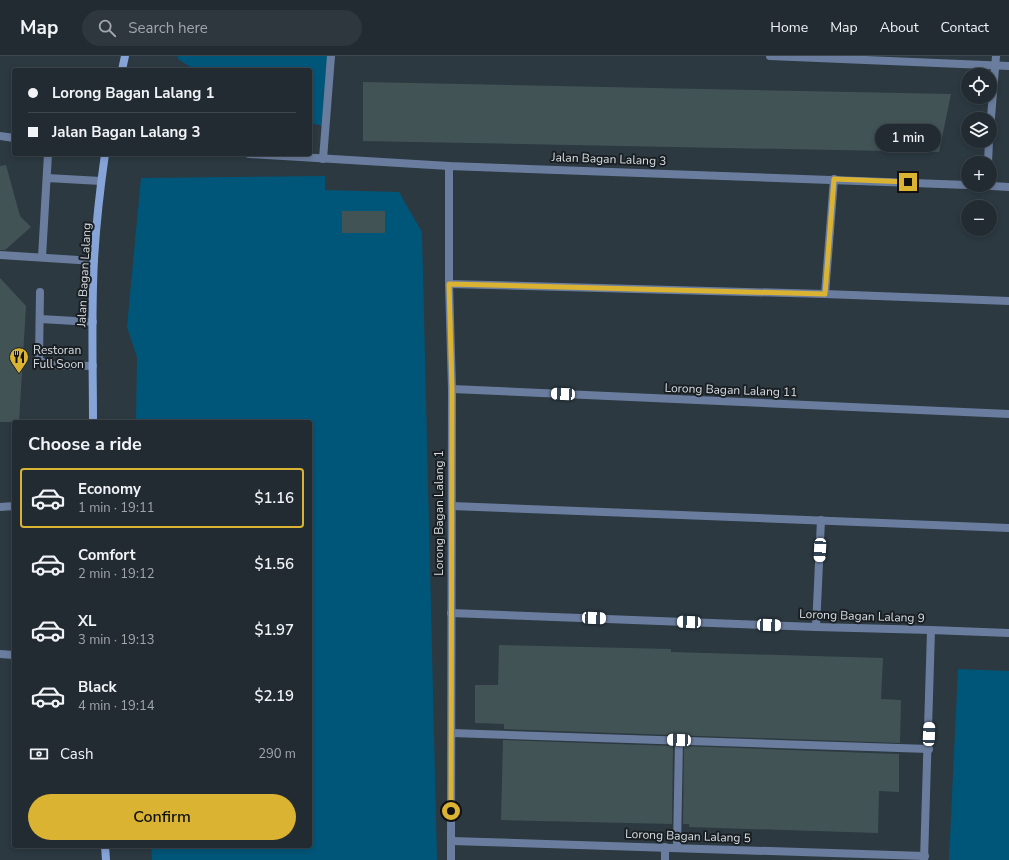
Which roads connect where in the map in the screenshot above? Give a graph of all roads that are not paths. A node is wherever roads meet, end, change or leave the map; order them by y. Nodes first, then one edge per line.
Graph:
1 (125, 56) edge
2 (331, 56) edge
3 (770, 56) edge
4 (996, 56) edge
5 (995, 66) junction
6 (1009, 66) edge
7 (122, 68) edge
8 (991, 112) edge
9 (0, 136) edge
10 (12, 138) edge
11 (48, 156) edge
12 (105, 156) edge
13 (286, 156) edge
14 (323, 158) junction
15 (449, 166) junction
16 (47, 178) junction
17 (834, 179) junction
18 (101, 181) junction
19 (961, 185) edge
20 (997, 185) edge
21 (1009, 186) edge
22 (0, 255) edge
23 (42, 257) junction
24 (94, 260) junction
25 (449, 284) junction
26 (40, 292) dead end
27 (825, 294) junction
28 (1009, 301) edge
29 (40, 319) junction
30 (93, 322) junction
31 (93, 366) junction
32 (452, 389) junction
33 (1009, 414) edge
34 (93, 420) edge
35 (0, 506) edge
36 (12, 506) edge
37 (452, 506) junction
38 (821, 520) junction
39 (1009, 528) edge
40 (451, 613) junction
41 (816, 627) junction
42 (932, 630) junction
43 (1009, 633) edge
44 (0, 654) edge
45 (12, 655) edge
46 (452, 734) junction
47 (679, 740) junction
48 (928, 749) junction
49 (451, 842) junction
50 (665, 847) junction
51 (105, 848) edge
52 (677, 848) junction
53 (925, 858) edge
54 (106, 860) edge
55 (451, 860) edge
56 (665, 860) edge

1 - 7 main road
2 - 14 street
3 - 5 street
4 - 5 street
5 - 6 street
5 - 8 street
9 - 10 street
11 - 16 street
12 - 18 main road, Jalan Bagan Lalang
13 - 14 street, Jalan Bagan Lalang 3
14 - 15 street, Jalan Bagan Lalang 3
15 - 17 street, Jalan Bagan Lalang 3
15 - 25 street, Lorong Bagan Lalang 1
16 - 18 street
16 - 23 street
17 - 19 street, Jalan Bagan Lalang 3
17 - 27 street
18 - 24 main road, Jalan Bagan Lalang
20 - 21 street
22 - 23 street
23 - 24 street
24 - 30 main road, Jalan Bagan Lalang
25 - 27 street
25 - 32 street, Lorong Bagan Lalang 1
26 - 29 street
27 - 28 street
29 - 30 street
29 - 31 street
30 - 31 main road, Jalan Bagan Lalang
31 - 34 main road, Jalan Bagan Lalang
32 - 33 street, Lorong Bagan Lalang 11
32 - 37 street, Lorong Bagan Lalang 1
35 - 36 street
37 - 38 street
37 - 40 street, Lorong Bagan Lalang 1
38 - 39 street
38 - 41 street
40 - 41 street, Lorong Bagan Lalang 9
40 - 46 street, Lorong Bagan Lalang 1
41 - 42 street, Lorong Bagan Lalang 9
42 - 43 street, Lorong Bagan Lalang 9
42 - 48 street
44 - 45 street
46 - 47 street
46 - 49 street, Lorong Bagan Lalang 1
47 - 48 street
47 - 52 street
48 - 53 street
49 - 50 street, Lorong Bagan Lalang 5
49 - 55 street, Lorong Bagan Lalang 1
50 - 52 street, Lorong Bagan Lalang 5
50 - 56 street
51 - 54 main road
52 - 53 street, Lorong Bagan Lalang 5

